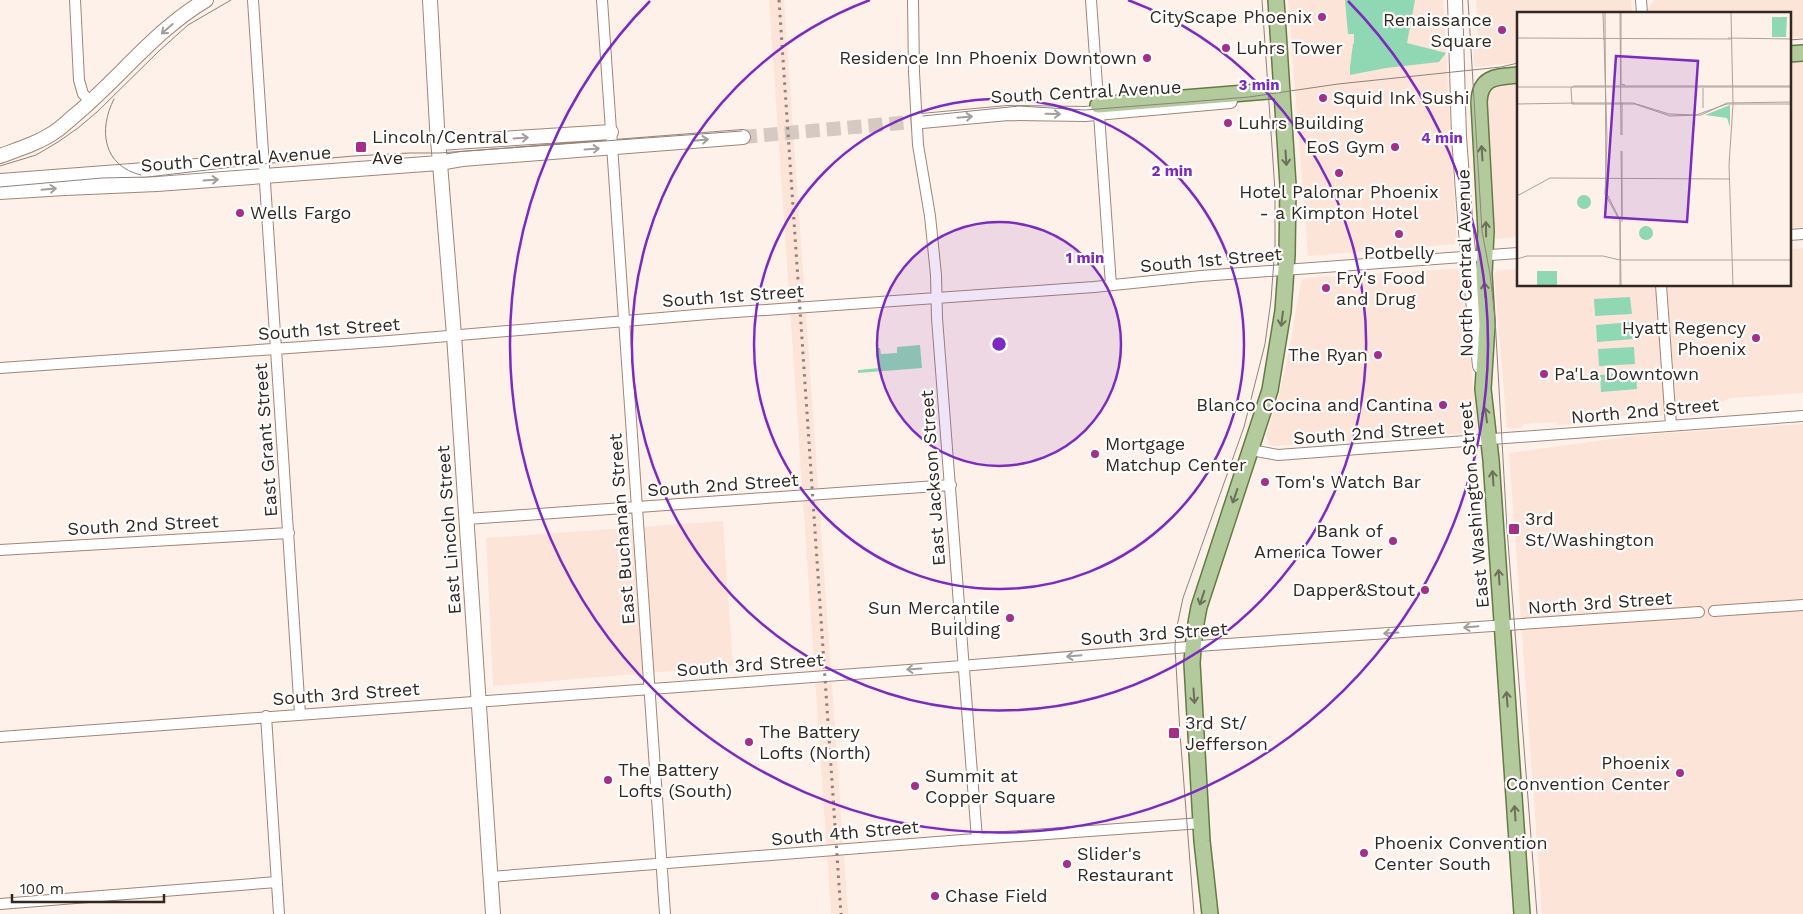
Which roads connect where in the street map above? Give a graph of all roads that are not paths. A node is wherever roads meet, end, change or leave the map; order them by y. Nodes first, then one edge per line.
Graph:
1 (75, 0) edge
2 (206, 0) edge
3 (253, 0) edge
4 (430, 0) edge
5 (602, 0) edge
6 (913, 0) edge
7 (1090, 0) edge
8 (1276, 0) edge
9 (1455, 0) edge
10 (1803, 53) edge
11 (1790, 54) edge
12 (1517, 75) edge
13 (1282, 90) junction
14 (91, 102) junction
15 (1098, 107) junction
16 (919, 118) junction
17 (743, 137) tunnel mouth
18 (612, 140) junction
19 (438, 143) junction
20 (0, 156) edge
21 (439, 163) junction
22 (264, 167) junction
23 (0, 181) edge
24 (0, 192) edge
25 (1803, 234) edge
26 (1790, 235) edge
27 (1517, 253) edge
28 (1485, 255) junction
29 (1468, 256) junction
30 (1286, 270) junction
31 (1111, 285) junction
32 (1661, 286) edge
33 (936, 298) junction
34 (624, 321) junction
35 (454, 335) junction
36 (276, 350) junction
37 (0, 368) edge
38 (1483, 389) junction
39 (1803, 416) edge
40 (1671, 425) junction
41 (1490, 440) junction
42 (1251, 450) junction
43 (951, 485) junction
44 (637, 508) junction
45 (467, 519) junction
46 (289, 533) junction
47 (0, 550) edge
48 (1803, 605) edge
49 (1714, 611) dead end
50 (1699, 612) dead end
51 (1502, 625) junction
52 (1193, 647) junction
53 (963, 666) junction
54 (650, 689) junction
55 (478, 700) junction
56 (300, 714) junction
57 (266, 716) junction
58 (0, 737) edge
59 (1202, 823) junction
60 (977, 839) junction
61 (1202, 841) junction
62 (662, 864) junction
63 (490, 877) junction
64 (277, 882) junction
65 (0, 904) edge
66 (279, 914) edge
67 (493, 914) edge
68 (665, 914) edge
69 (1200, 914) edge
70 (1210, 914) edge
71 (1522, 914) edge

1 - 14 street
2 -> 14 main road
3 - 22 street, East Grant Street
4 - 19 main road, East Lincoln Street
5 - 18 street, East Buchanan Street
6 - 16 street, East Jackson Street
7 - 15 street
8 - 13 main road
9 - 29 main road, East Washington Street
10 - 11 main road
28 -> 12 main road, North Central Avenue
13 - 15 main road
13 -> 30 main road
14 - 20 main road
16 -> 15 main road, South Central Avenue
15 - 31 street
16 - 33 street, East Jackson Street
18 -> 17 main road, South Central Avenue
19 -> 18 main road
21 -> 18 main road, South Central Avenue
18 - 34 street, East Buchanan Street
19 - 21 main road, East Lincoln Street
21 - 22 main road, South Central Avenue
21 - 35 main road, East Lincoln Street
22 - 23 main road
24 -> 22 main road, South Central Avenue
22 - 36 street, East Grant Street
25 - 26 street
27 - 28 street, South 1st Street
28 - 29 street, South 1st Street
38 -> 28 main road, North Central Avenue
29 - 30 street, South 1st Street
29 - 38 main road, East Washington Street
30 - 31 street, South 1st Street
30 -> 42 main road
31 - 33 street, South 1st Street
32 - 40 street
33 - 34 street, South 1st Street
33 - 43 street, East Jackson Street
34 - 35 street, South 1st Street
34 - 44 street, East Buchanan Street
35 - 36 street, South 1st Street
35 - 45 main road, East Lincoln Street
36 - 37 street, South 1st Street
36 - 46 street, East Grant Street
41 -> 38 main road, East Washington Street
39 - 40 street, North 2nd Street
40 - 41 street, North 2nd Street
41 - 42 street, South 2nd Street
51 -> 41 main road, East Washington Street
42 -> 52 main road
43 - 44 street, South 2nd Street
43 - 53 street, East Jackson Street
44 - 45 street, South 2nd Street
44 - 54 street, East Buchanan Street
45 - 55 main road, East Lincoln Street
46 - 47 street, South 2nd Street
46 - 56 street, East Grant Street
48 - 49 street
50 - 51 street, North 3rd Street
51 -> 52 street, South 3rd Street
71 -> 51 main road, East Washington Street
52 -> 53 street, South 3rd Street
52 -> 59 main road
53 -> 54 street, South 3rd Street
53 - 60 street, East Jackson Street
54 - 55 street, South 3rd Street
54 - 62 street, East Buchanan Street
55 - 56 street, South 3rd Street
55 - 63 main road, East Lincoln Street
56 - 57 street, South 3rd Street
57 - 58 street, South 3rd Street
57 - 64 street
59 - 60 street, South 4th Street
59 - 61 main road
60 - 62 street, South 4th Street
61 - 69 main road
61 - 70 main road
62 - 63 street, South 4th Street
62 - 68 street, East Buchanan Street
63 - 67 main road, East Lincoln Street
64 - 65 street
64 - 66 street

